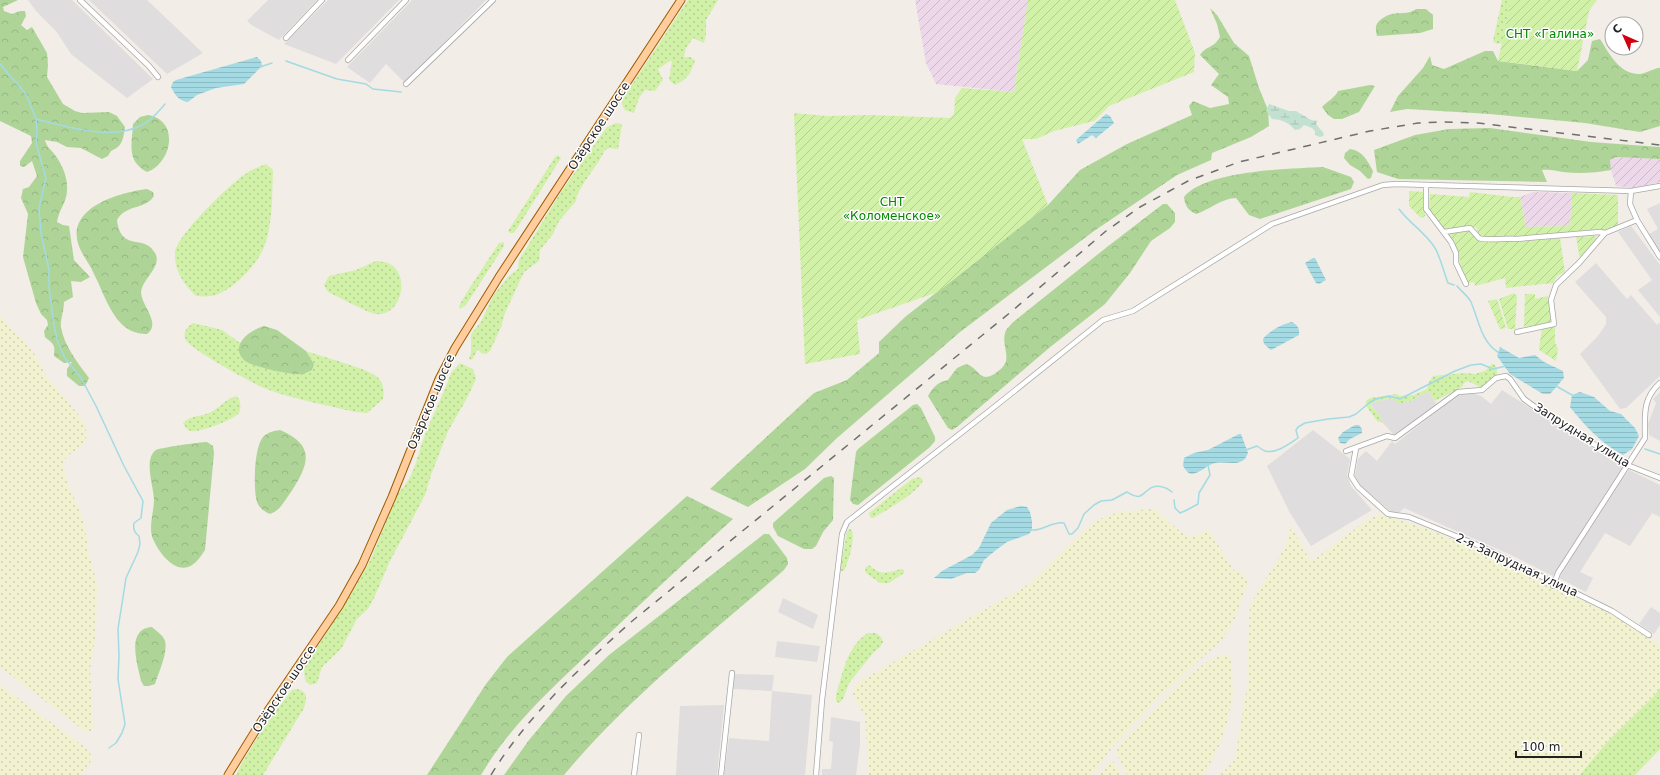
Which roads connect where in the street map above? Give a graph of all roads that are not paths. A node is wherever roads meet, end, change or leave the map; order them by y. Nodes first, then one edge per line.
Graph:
1 (80, 0) edge
2 (322, 0) edge
3 (406, 0) edge
4 (493, 0) edge
5 (681, 0) edge
6 (286, 38) dead end
7 (348, 60) dead end
8 (158, 77) dead end
9 (406, 84) dead end
10 (1426, 184) junction
11 (1660, 186) edge
12 (1631, 191) junction
13 (1637, 220) junction
14 (1444, 232) junction
15 (1605, 233) junction
16 (1660, 258) edge
17 (1466, 284) dead end
18 (1517, 332) dead end
19 (1660, 384) edge
20 (1356, 448) junction
21 (1346, 451) dead end
22 (1627, 465) junction
23 (1660, 478) edge
24 (1554, 584) junction
25 (1649, 634) dead end
26 (732, 673) dead end
27 (639, 735) dead end
28 (228, 775) edge
29 (634, 775) edge
30 (720, 775) edge
31 (816, 775) edge

1 - 8 street
2 - 6 street
3 - 7 street
4 - 9 street
5 - 28 main road, Озёрское шоссе
10 - 12 street
10 - 14 street
10 - 31 street
11 - 12 street
12 - 13 street
13 - 15 street
13 - 16 street
14 - 15 street
14 - 17 street
15 - 18 street
19 - 22 street
20 - 21 street, Запрудная улица
20 - 22 street, Запрудная улица
20 - 24 street, 2-я Запрудная улица
22 - 23 street, Запрудная улица
22 - 24 street
24 - 25 street, 2-я Запрудная улица
26 - 30 street
27 - 29 street

